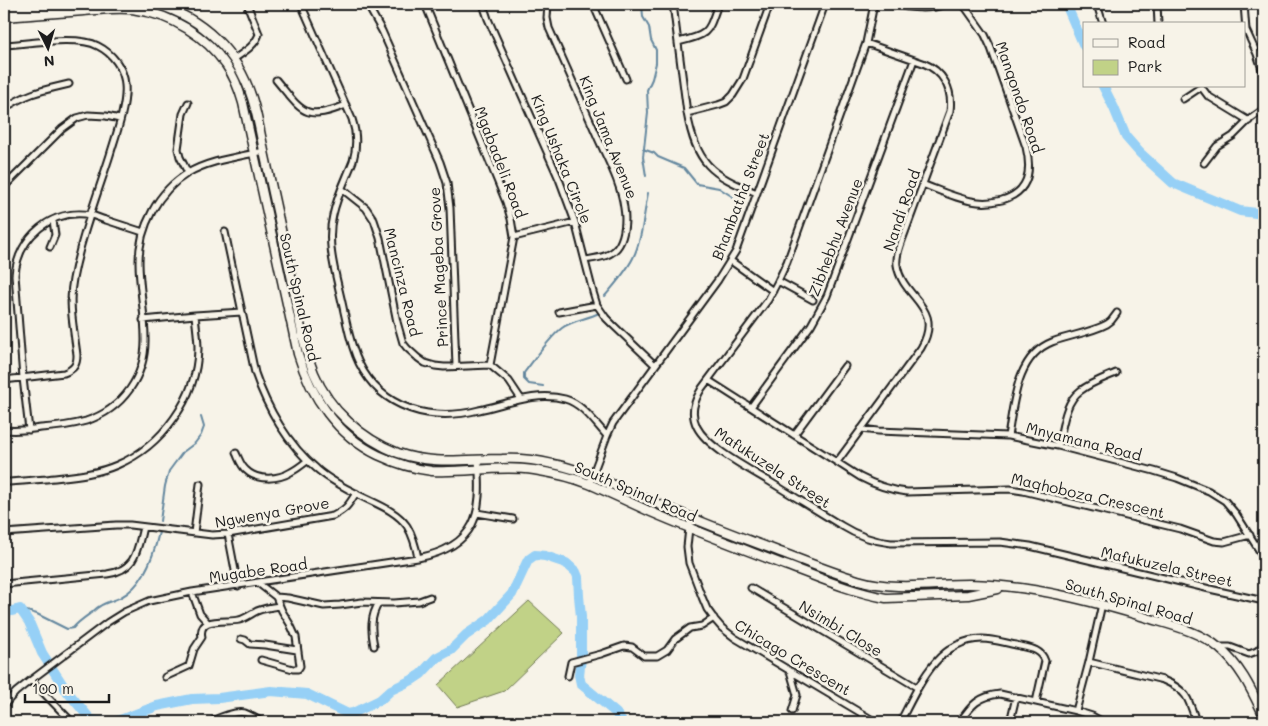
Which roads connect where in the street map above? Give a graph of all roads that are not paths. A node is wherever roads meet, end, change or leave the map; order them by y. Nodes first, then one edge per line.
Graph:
1 (64, 4) edge
2 (155, 4) edge
3 (247, 4) edge
4 (301, 4) edge
5 (367, 4) edge
6 (425, 4) edge
7 (483, 4) edge
8 (548, 4) edge
9 (593, 4) edge
10 (673, 4) edge
11 (718, 4) edge
12 (770, 4) edge
13 (825, 4) edge
14 (874, 4) edge
15 (887, 4) edge
16 (946, 4) edge
17 (963, 4) edge
18 (1097, 4) edge
19 (1157, 4) edge
20 (1244, 4) edge
21 (107, 6) edge
22 (4, 10) edge
23 (4, 17) edge
24 (1102, 22) edge
25 (1158, 22) edge
26 (1245, 22) edge
27 (1246, 30) edge
28 (678, 42) junction
29 (866, 43) junction
30 (4, 45) edge
31 (234, 59) junction
32 (914, 60) junction
33 (1264, 76) edge
34 (276, 80) dead end
35 (626, 80) dead end
36 (69, 84) dead end
37 (1183, 99) dead end
38 (188, 104) dead end
39 (346, 105) junction
40 (4, 109) edge
41 (1264, 109) edge
42 (687, 113) junction
43 (120, 119) junction
44 (1248, 121) junction
45 (264, 151) junction
46 (255, 153) junction
47 (1204, 163) dead end
48 (188, 173) junction
49 (922, 184) junction
50 (4, 187) edge
51 (342, 190) junction
52 (757, 193) junction
53 (91, 215) junction
54 (53, 220) junction
55 (575, 222) junction
56 (143, 232) junction
57 (225, 232) dead end
58 (514, 237) junction
59 (50, 247) dead end
60 (585, 260) junction
61 (731, 261) junction
62 (778, 281) junction
63 (773, 291) junction
64 (813, 300) dead end
65 (597, 305) junction
66 (242, 312) junction
67 (558, 312) dead end
68 (1117, 313) dead end
69 (195, 315) junction
70 (144, 320) junction
71 (490, 365) junction
72 (655, 365) junction
73 (456, 366) junction
74 (844, 366) dead end
75 (1116, 374) dead end
76 (23, 378) junction
77 (4, 380) edge
78 (708, 380) junction
79 (521, 399) junction
80 (751, 408) junction
81 (861, 429) junction
82 (4, 430) edge
83 (29, 430) junction
84 (607, 436) junction
85 (794, 436) junction
86 (1008, 436) junction
87 (1058, 446) junction
88 (236, 453) dead end
89 (478, 460) junction
90 (308, 461) junction
91 (837, 462) junction
92 (479, 469) junction
93 (592, 476) junction
94 (4, 482) edge
95 (200, 484) dead end
96 (589, 484) junction
97 (356, 493) junction
98 (477, 513) junction
99 (692, 518) junction
100 (514, 519) dead end
101 (143, 527) junction
102 (689, 528) junction
103 (4, 533) edge
104 (194, 533) junction
105 (228, 534) junction
106 (1250, 535) junction
107 (418, 558) junction
108 (1264, 558) edge
109 (257, 583) junction
110 (4, 584) edge
111 (238, 586) junction
112 (1007, 586) junction
113 (751, 588) dead end
114 (192, 592) junction
115 (276, 597) junction
116 (430, 597) dead end
117 (1264, 601) edge
118 (379, 603) junction
119 (1102, 604) junction
120 (280, 606) junction
121 (714, 618) junction
122 (208, 623) junction
123 (241, 639) dead end
124 (1264, 644) edge
125 (374, 646) dead end
126 (1218, 647) junction
127 (297, 650) junction
128 (261, 660) dead end
129 (1089, 662) junction
130 (790, 670) junction
131 (568, 676) dead end
132 (165, 677) dead end
133 (30, 680) junction
134 (918, 688) junction
135 (1016, 697) junction
136 (1036, 702) junction
137 (4, 705) edge
138 (792, 711) dead end
139 (1076, 711) junction
140 (1264, 716) edge
141 (72, 722) edge
142 (211, 722) edge
143 (263, 722) edge
144 (876, 722) edge
145 (900, 722) edge
146 (960, 722) edge
147 (1010, 722) edge
148 (1103, 722) edge
149 (1196, 722) edge

1 - 22 street
2 - 31 street, South Spinal Road
3 - 31 street
4 - 39 street
5 - 73 street, Prince Mageba Grove
6 - 58 street, Mgabadeli Road
7 - 55 street, King Ushaka Circle
8 - 60 street, King Jama Avenue
9 - 35 street
10 - 28 street
11 - 28 street
12 - 42 street
13 - 52 street, Bhambatha Street
14 - 29 street, Mafukuzela Street
15 - 16 street
17 - 49 street, Manqondo Road
18 - 24 street
19 - 25 street
20 - 26 street
21 - 23 street, South Spinal Road
21 - 46 street, South Spinal Road
27 - 33 street
28 - 42 street
29 - 32 street, Nandi Road
29 - 62 street, Mafukuzela Street
30 - 43 street
31 - 45 street, South Spinal Road
32 - 49 street, Nandi Road
32 - 80 street, Zibhebhu Avenue
34 - 39 street
36 - 40 street
37 - 44 street
38 - 48 street
39 - 51 street
41 - 44 street
42 - 52 street
43 - 50 street
43 - 53 street
44 - 47 street
45 - 46 street
45 - 89 street, South Spinal Road
46 - 48 street
46 - 92 street, South Spinal Road
48 - 56 street
49 - 81 street, Nandi Road
51 - 73 street, Mancinza Road
51 - 79 street
52 - 61 street, Bhambatha Street
53 - 54 street
53 - 56 street
53 - 76 street
54 - 59 street
54 - 76 street
55 - 58 street
55 - 60 street, King Ushaka Circle
56 - 70 street
57 - 66 street
58 - 71 street, Mgabadeli Road
60 - 65 street, King Ushaka Circle
61 - 63 street
61 - 72 street, Bhambatha Street
62 - 63 street, Mafukuzela Street
62 - 64 street
63 - 78 street, Mafukuzela Street
65 - 67 street
65 - 72 street, King Ushaka Circle
66 - 69 street
66 - 90 street
68 - 86 street
69 - 70 street
69 - 94 street
70 - 83 street
71 - 73 street, Mancinza Road
71 - 79 street
72 - 84 street, Bhambatha Street
74 - 85 street
75 - 87 street
76 - 77 street
76 - 83 street
78 - 80 street, Maqhoboza Crescent
78 - 117 street, Mafukuzela Street
79 - 84 street
80 - 85 street, Maqhoboza Crescent
81 - 86 street, Mnyamana Road
81 - 91 street, Nandi Road
82 - 83 street
84 - 93 street, Bhambatha Street
85 - 91 street, Maqhoboza Crescent
86 - 87 street, Mnyamana Road
87 - 106 street, Mnyamana Road
88 - 90 street
89 - 92 street, Mugabe Road
89 - 93 street, South Spinal Road
90 - 97 street
91 - 106 street, Maqhoboza Crescent
92 - 96 street, South Spinal Road
92 - 98 street, Mugabe Road
93 - 96 street, Bhambatha Street
93 - 99 street, South Spinal Road
95 - 104 street
96 - 102 street, South Spinal Road
97 - 105 street, Ngwenya Grove
97 - 107 street
98 - 100 street
98 - 107 street, Mugabe Road
99 - 102 street, Chicago Crescent
99 - 112 street, South Spinal Road
101 - 103 street, Ngwenya Grove
101 - 104 street, Ngwenya Grove
101 - 110 street
102 - 112 street, South Spinal Road
102 - 121 street, Chicago Crescent
104 - 105 street, Ngwenya Grove
105 - 111 street
106 - 108 street, Mnyamana Road
107 - 109 street, Mugabe Road
109 - 111 street, Mugabe Road
109 - 115 street
111 - 114 street, Mugabe Road
112 - 119 street, South Spinal Road
113 - 134 street, Nsimbi Close
114 - 122 street
114 - 133 street, Mugabe Road
115 - 118 street
115 - 120 street
116 - 118 street
118 - 125 street
119 - 126 street, South Spinal Road
119 - 129 street
120 - 122 street
120 - 127 street
121 - 130 street, Chicago Crescent
121 - 131 street
122 - 132 street
123 - 127 street
124 - 126 street
126 - 140 street, South Spinal Road
127 - 128 street
129 - 139 street
129 - 149 street
130 - 138 street
130 - 144 street, Chicago Crescent
133 - 137 street, Mugabe Road
133 - 141 street
134 - 136 street
134 - 145 street
135 - 136 street
135 - 146 street
135 - 147 street
136 - 139 street
139 - 148 street
142 - 143 street

